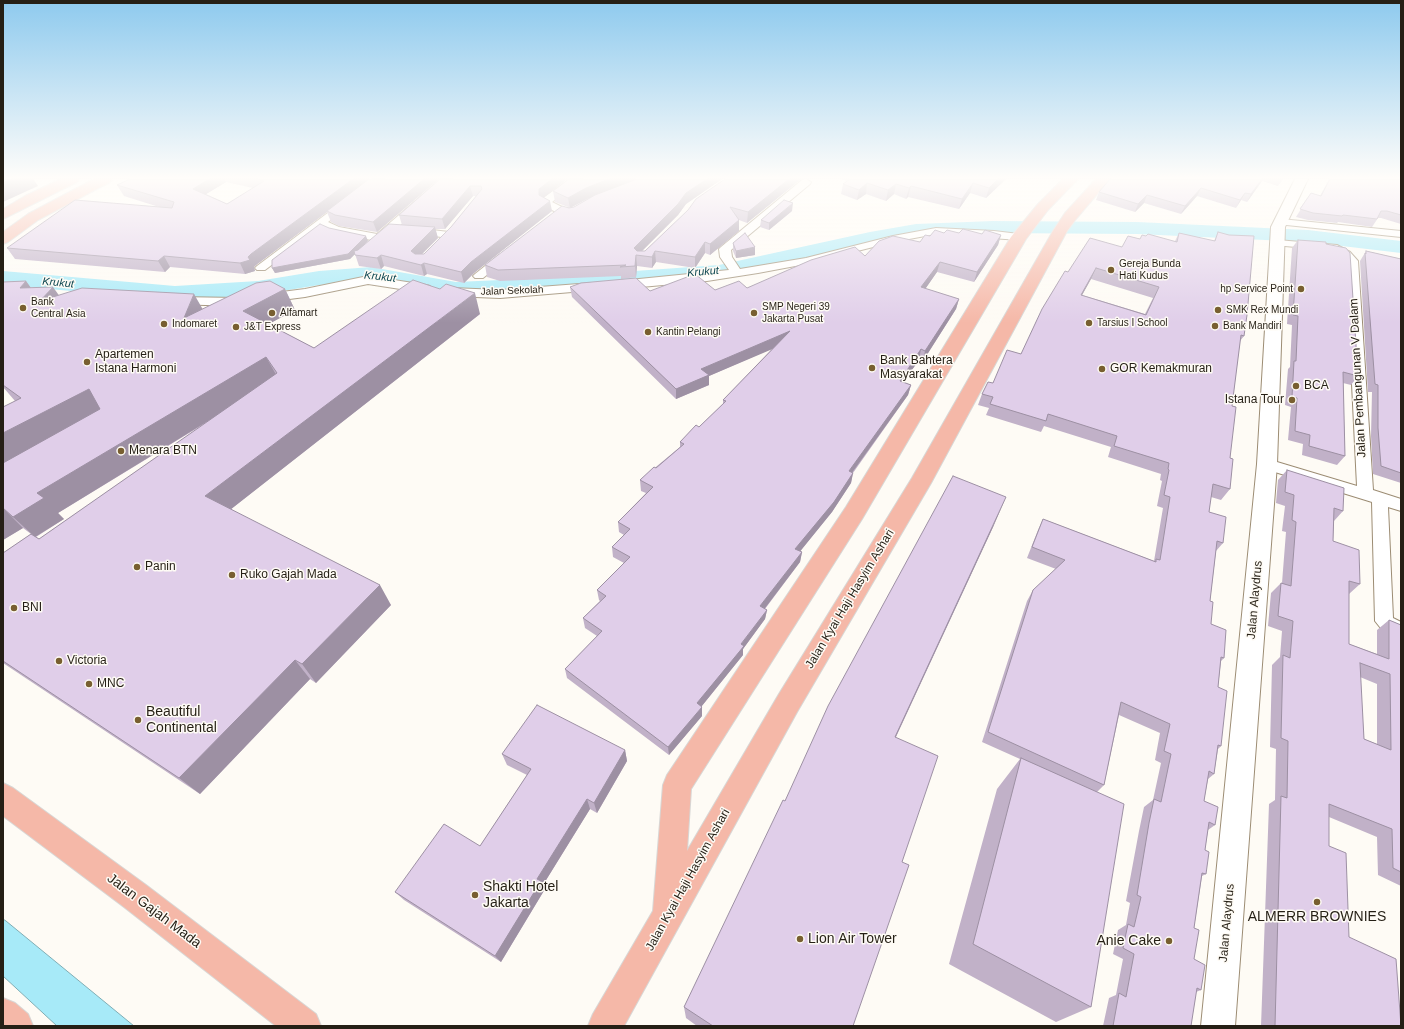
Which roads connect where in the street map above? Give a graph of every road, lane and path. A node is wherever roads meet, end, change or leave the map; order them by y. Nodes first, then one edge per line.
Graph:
1 (19, 227) edge
2 (314, 227) edge
3 (331, 227) edge
4 (392, 227) edge
5 (455, 227) edge
6 (750, 227) edge
7 (1028, 227) edge
8 (1063, 227) edge
9 (1281, 227) edge
10 (389, 230) junction
11 (1025, 230) junction
12 (1278, 233) junction
13 (1401, 234) edge
14 (449, 235) junction
15 (380, 238) junction
16 (3, 239) edge
17 (438, 246) edge
18 (368, 248) edge
19 (514, 248) edge
20 (261, 268) dead end
21 (734, 268) junction
22 (479, 276) dead end
23 (163, 300) edge
24 (1267, 464) junction
25 (1373, 497) junction
26 (1401, 505) edge
27 (1401, 630) edge
28 (3, 798) edge
29 (668, 916) junction
30 (3, 1014) edge
31 (16, 1026) edge
32 (304, 1026) edge
33 (605, 1026) edge
34 (1218, 1026) edge

1 - 16 main road
2 - 20 street
3 - 15 street
4 - 10 street
5 - 14 street
6 - 21 street
7 - 11 main road
8 - 29 main road, Jalan Kyai Haji Hasyim Ashari
9 - 12 street, Jalan Alaydrus
10 - 14 street
10 - 15 street
11 - 21 street, Jalan Sekolah
11 - 29 main road
12 - 13 street
12 - 24 street, Jalan Alaydrus
12 - 25 street, Jalan Pembangunan V Dalam
14 - 17 street
15 - 18 street
19 - 22 street
21 - 23 street, Jalan Sekolah
24 - 25 street
24 - 34 street, Jalan Alaydrus
25 - 26 street
25 - 27 street, Jalan Pembangunan V Dalam
28 - 32 main road, Jalan Gajah Mada
29 - 33 main road, Jalan Kyai Haji Hasyim Ashari
30 - 31 main road

